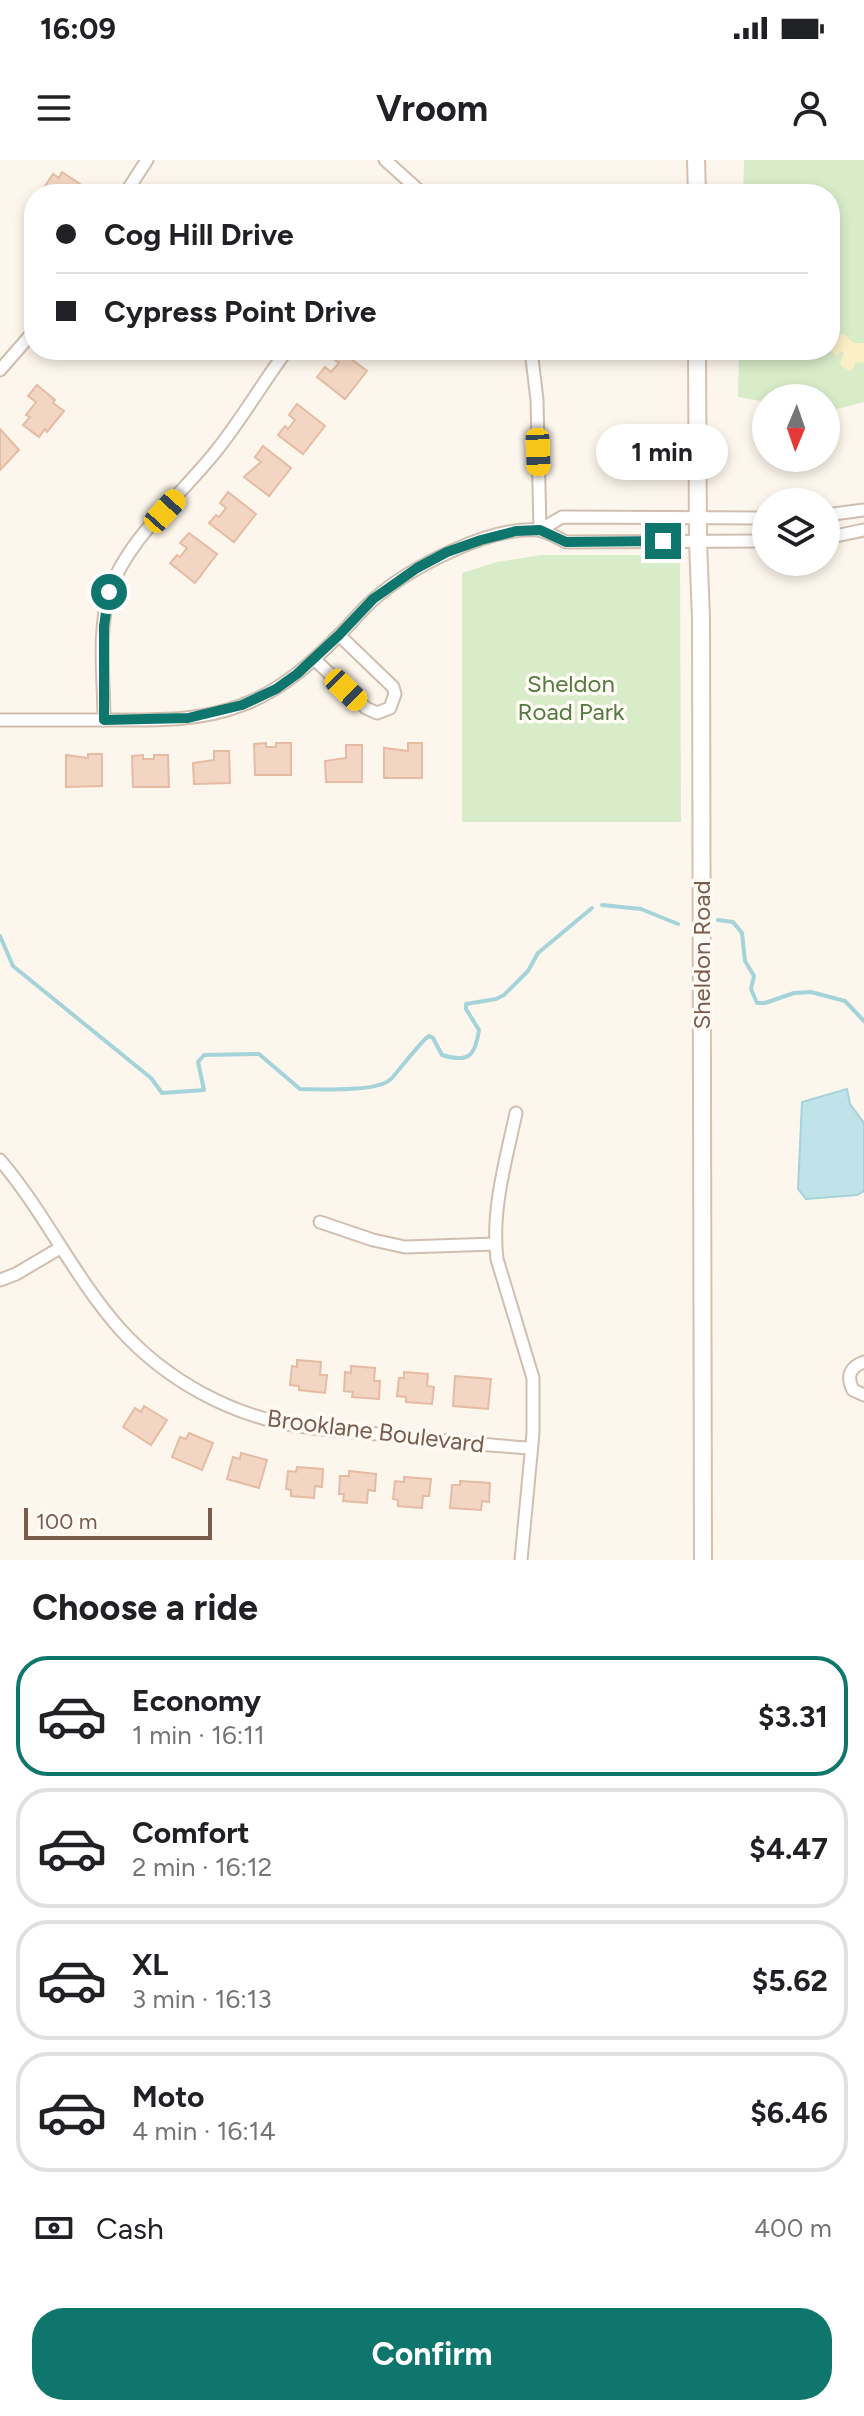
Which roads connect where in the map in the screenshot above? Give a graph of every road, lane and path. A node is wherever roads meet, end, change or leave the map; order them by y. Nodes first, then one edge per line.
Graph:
1 (147, 160) edge
2 (385, 160) edge
3 (696, 160) edge
4 (131, 184) edge
5 (412, 184) edge
6 (697, 184) edge
7 (24, 342) edge
8 (280, 360) edge
9 (532, 360) edge
10 (697, 360) edge
11 (0, 370) edge
12 (864, 510) edge
13 (840, 513) edge
14 (698, 516) junction
15 (752, 518) edge
16 (540, 530) junction
17 (864, 530) edge
18 (840, 535) edge
19 (698, 541) junction
20 (752, 541) edge
21 (339, 635) junction
22 (314, 659) junction
23 (0, 720) edge
24 (104, 720) junction
25 (516, 1113) dead end
26 (0, 1160) edge
27 (320, 1222) dead end
28 (495, 1244) junction
29 (60, 1248) junction
30 (0, 1280) edge
31 (864, 1362) edge
32 (864, 1395) edge
33 (530, 1448) junction
34 (521, 1560) edge
35 (703, 1560) edge

1 - 4 street
2 - 5 street
3 - 6 main road
7 - 11 street
8 - 24 street
9 - 16 street
10 - 14 main road, Sheldon Road
12 - 13 street
14 - 15 street
14 - 16 street
14 - 19 main road, Sheldon Road
16 - 19 street
16 - 21 street
17 - 18 street
19 - 20 street
19 - 35 main road, Sheldon Road
21 - 22 street
21 - 22 street
22 - 24 street
23 - 24 street
25 - 28 street
26 - 29 street, Brooklane Boulevard
27 - 28 street
28 - 33 street
29 - 30 street
29 - 33 street, Brooklane Boulevard
31 - 32 street
33 - 34 street

